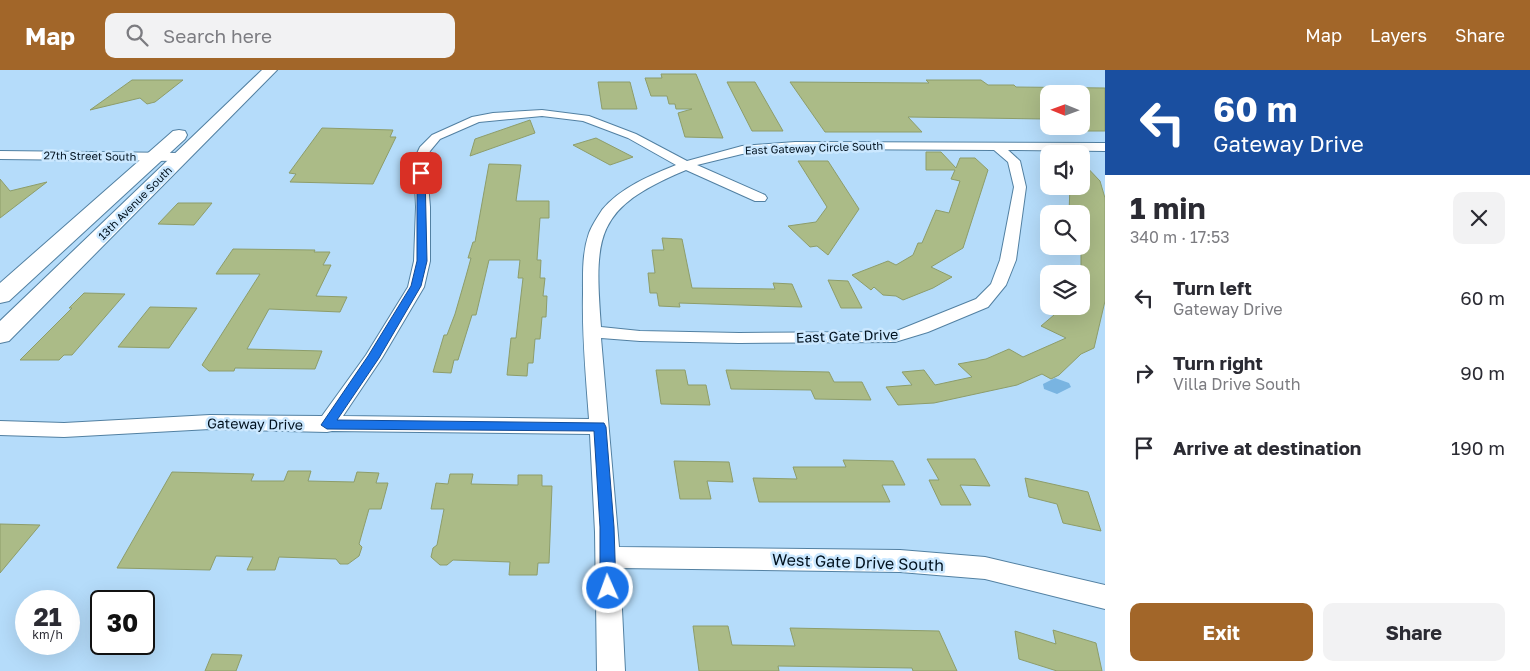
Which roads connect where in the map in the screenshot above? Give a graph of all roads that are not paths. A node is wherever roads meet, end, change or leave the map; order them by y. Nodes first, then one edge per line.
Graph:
1 (250, 70) edge
2 (270, 70) edge
3 (221, 97) dead end
4 (191, 123) dead end
5 (997, 146) junction
6 (1105, 147) edge
7 (0, 155) edge
8 (154, 157) junction
9 (180, 157) junction
10 (686, 165) junction
11 (760, 198) dead end
12 (0, 296) edge
13 (592, 332) junction
14 (0, 335) edge
15 (327, 425) junction
16 (600, 427) junction
17 (0, 428) edge
18 (607, 557) junction
19 (1105, 597) edge
20 (611, 671) edge

1 - 3 main road
2 - 9 main road, 13th Avenue South
4 - 8 main road, 13th Avenue South
5 - 6 street, East Gateway Circle South
5 - 10 street, East Gateway Circle South
5 - 13 street, East Gate Drive
7 - 8 street, 27th Street South
8 - 9 street, 27th Street South
8 - 12 main road, 13th Avenue South
9 - 14 main road, 13th Avenue South
10 - 11 street
10 - 13 street, East Gateway Circle South
10 - 15 street
13 - 16 street, East Gateway Circle South
15 - 16 street, Gateway Drive
15 - 17 street, Gateway Drive
16 - 18 street
18 - 19 street, West Gate Drive South
18 - 20 street

